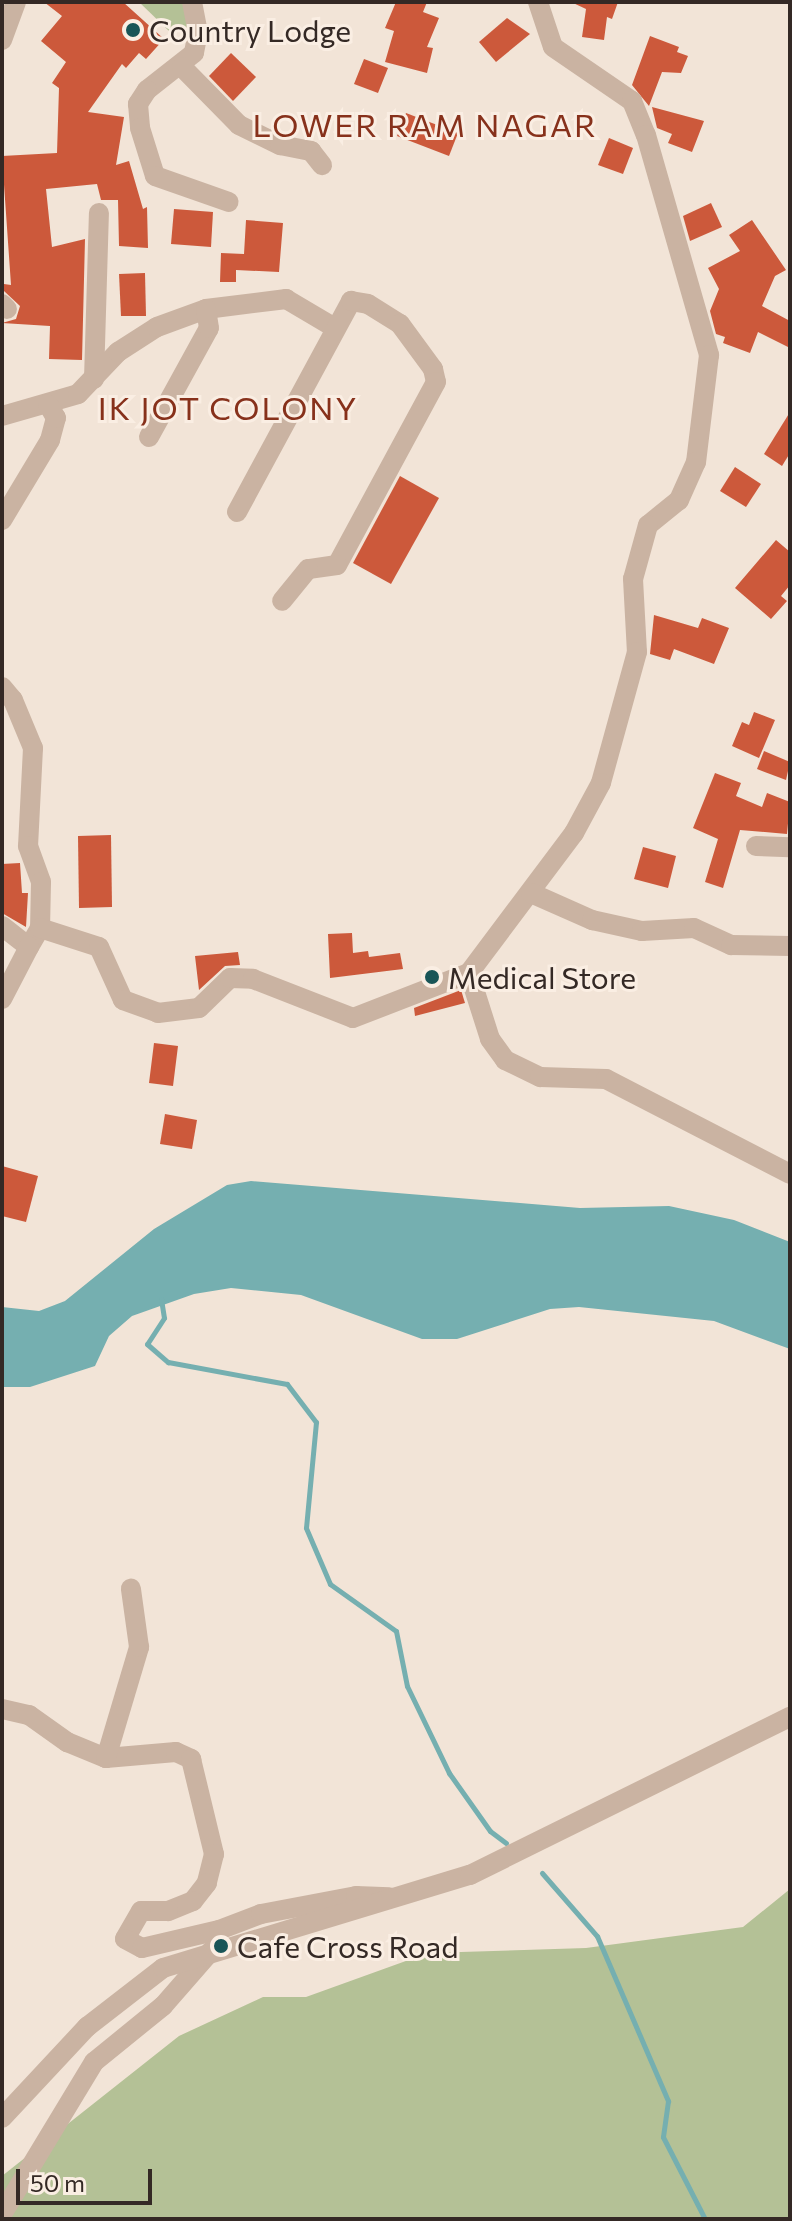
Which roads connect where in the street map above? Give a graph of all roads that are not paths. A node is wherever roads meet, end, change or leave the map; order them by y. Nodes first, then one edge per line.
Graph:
1 (16, 2) edge
2 (192, 2) edge
3 (538, 2) edge
4 (2, 40) edge
5 (182, 67) junction
6 (322, 165) dead end
7 (229, 202) dead end
8 (99, 213) dead end
9 (206, 309) junction
10 (335, 328) junction
11 (94, 379) junction
12 (48, 404) junction
13 (2, 416) edge
14 (149, 437) dead end
15 (237, 512) dead end
16 (2, 520) edge
17 (282, 601) dead end
18 (2, 687) edge
19 (756, 846) dead end
20 (790, 847) edge
21 (531, 893) junction
22 (2, 926) edge
23 (40, 928) junction
24 (790, 946) edge
25 (29, 947) junction
26 (469, 973) junction
27 (2, 999) edge
28 (790, 1174) edge
29 (131, 1589) dead end
30 (2, 1709) edge
31 (790, 1717) edge
32 (106, 1758) junction
33 (405, 1898) junction
34 (211, 1951) junction
35 (2, 2118) edge
36 (2, 2214) edge

1 - 4 street
2 - 5 street
3 - 21 street
5 - 6 street
5 - 7 street
8 - 11 street
9 - 10 street
9 - 11 street
9 - 14 street
10 - 15 street
10 - 17 street
11 - 12 street
12 - 13 street
12 - 16 street
18 - 23 street
19 - 20 street
21 - 24 street
21 - 26 street
22 - 25 street
23 - 25 street
23 - 26 street
25 - 27 street
26 - 28 street
29 - 32 street
30 - 32 street
31 - 33 street
32 - 33 street
33 - 34 street
34 - 35 street
34 - 36 street

